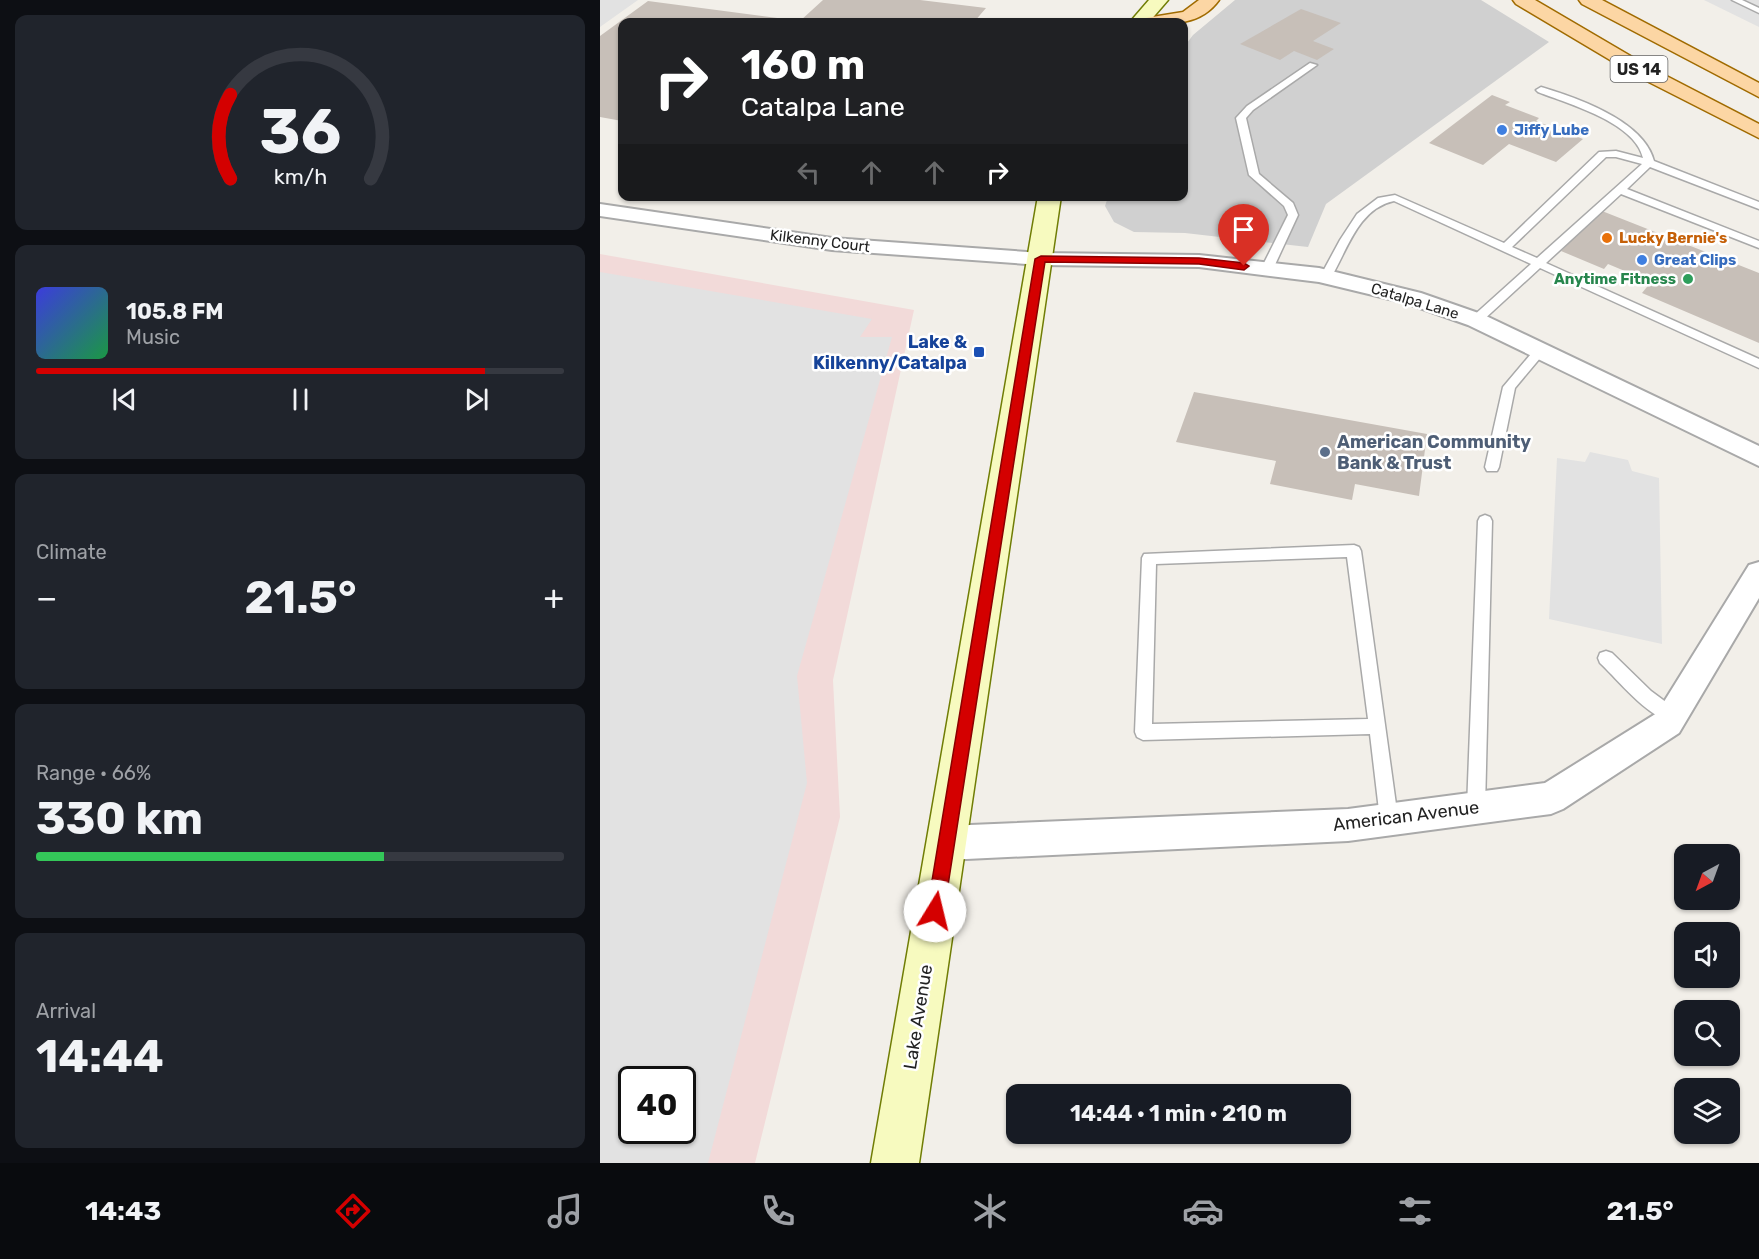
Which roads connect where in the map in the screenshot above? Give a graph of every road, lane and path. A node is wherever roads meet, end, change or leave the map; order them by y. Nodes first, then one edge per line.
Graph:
1 (1159, 0) edge
2 (1210, 0) edge
3 (1522, 0) edge
4 (1588, 0) edge
5 (1736, 0) edge
6 (1759, 11) edge
7 (1143, 18) edge
8 (1181, 18) edge
9 (1313, 65) dead end
10 (1541, 90) dead end
11 (1759, 91) edge
12 (1759, 132) edge
13 (1649, 163) junction
14 (1620, 190) junction
15 (1049, 201) edge
16 (1759, 206) edge
17 (600, 210) edge
18 (1759, 245) edge
19 (1506, 247) junction
20 (1041, 259) junction
21 (1540, 263) junction
22 (1267, 269) junction
23 (1326, 278) junction
24 (1476, 320) junction
25 (1540, 351) junction
26 (1759, 364) edge
27 (1759, 457) edge
28 (1492, 467) dead end
29 (1485, 521) dead end
30 (1759, 573) edge
31 (1606, 658) dead end
32 (1672, 716) junction
33 (1377, 726) junction
34 (1476, 808) junction
35 (1389, 819) junction
36 (946, 843) junction
37 (895, 1163) edge

1 - 7 street
2 - 8 main road
3 - 12 main road, US 14
4 - 11 main road, US 14
5 - 6 lane
9 - 22 lane
10 - 13 lane
13 - 14 lane
13 - 16 lane
13 - 19 lane
14 - 18 lane
14 - 21 lane
15 - 20 street, Lake Avenue
17 - 20 street, Kilkenny Court
19 - 21 lane
19 - 23 lane
20 - 22 street, Catalpa Lane
20 - 36 street, Lake Avenue
21 - 24 lane
21 - 26 lane
22 - 23 street, Catalpa Lane
23 - 24 street, Catalpa Lane
24 - 25 street, Catalpa Lane
25 - 27 street, Catalpa Lane
25 - 28 lane
29 - 34 lane
30 - 32 street, American Avenue
31 - 32 lane
32 - 34 street, American Avenue
33 - 33 lane
33 - 35 lane
34 - 35 street, American Avenue
35 - 36 street, American Avenue
36 - 37 street, Lake Avenue

